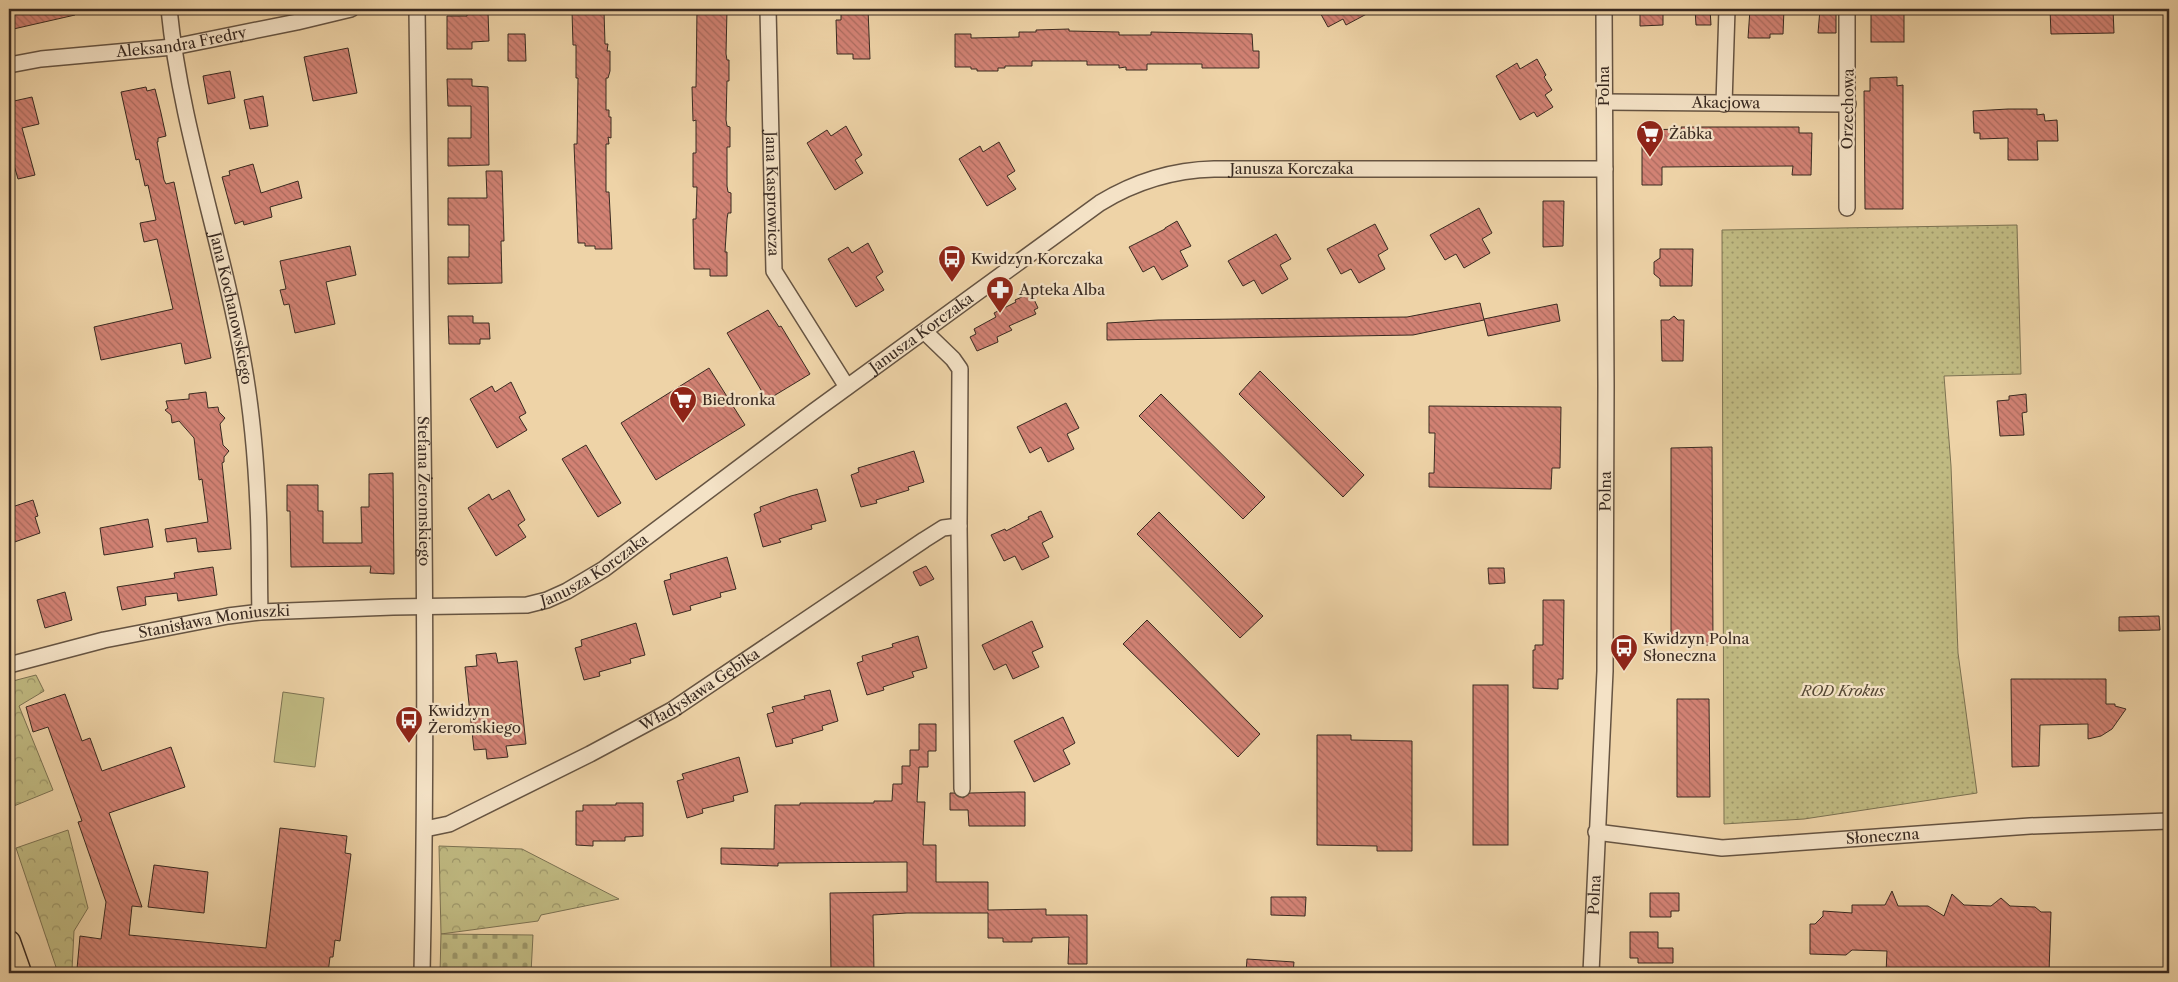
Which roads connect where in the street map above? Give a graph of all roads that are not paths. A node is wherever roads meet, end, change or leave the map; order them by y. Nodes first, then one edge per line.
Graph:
1 (169, 9) edge
2 (351, 9) edge
3 (417, 9) edge
4 (768, 9) edge
5 (1604, 9) edge
6 (1727, 9) edge
7 (1847, 9) edge
8 (174, 47) junction
9 (9, 66) edge
10 (1604, 102) junction
11 (1724, 104) junction
12 (1848, 104) junction
13 (1605, 169) junction
14 (1848, 208) dead end
15 (925, 332) junction
16 (847, 387) junction
17 (959, 526) junction
18 (424, 606) junction
19 (260, 612) junction
20 (9, 664) edge
21 (962, 789) dead end
22 (2169, 821) edge
23 (425, 829) junction
24 (1596, 832) junction
25 (9, 942) edge
26 (20, 973) edge
27 (422, 973) edge
28 (1591, 973) edge

1 - 8 street, Jana Kochanowskiego
2 - 8 street, Aleksandra Fredry
3 - 18 street, Stefana Żeromskiego
4 - 16 street, Jana Kasprowicza
5 - 10 street, Polna
6 - 11 street
7 - 12 street, Orzechowa
8 - 9 street, Aleksandra Fredry
8 - 19 street, Jana Kochanowskiego
10 - 11 street, Akacjowa
10 - 13 street, Polna
11 - 12 street, Akacjowa
12 - 14 street, Orzechowa
13 - 15 street, Janusza Korczaka
13 - 24 street, Polna
15 - 16 street, Janusza Korczaka
15 - 17 street
16 - 18 street, Janusza Korczaka
17 - 21 street
17 - 23 street, Władysława Gębika
18 - 19 street, Stanisława Moniuszki
18 - 23 street, Stefana Żeromskiego
19 - 20 street, Stanisława Moniuszki
22 - 24 street, Słoneczna
23 - 27 street, Stefana Żeromskiego
24 - 28 street, Polna
25 - 26 main road

